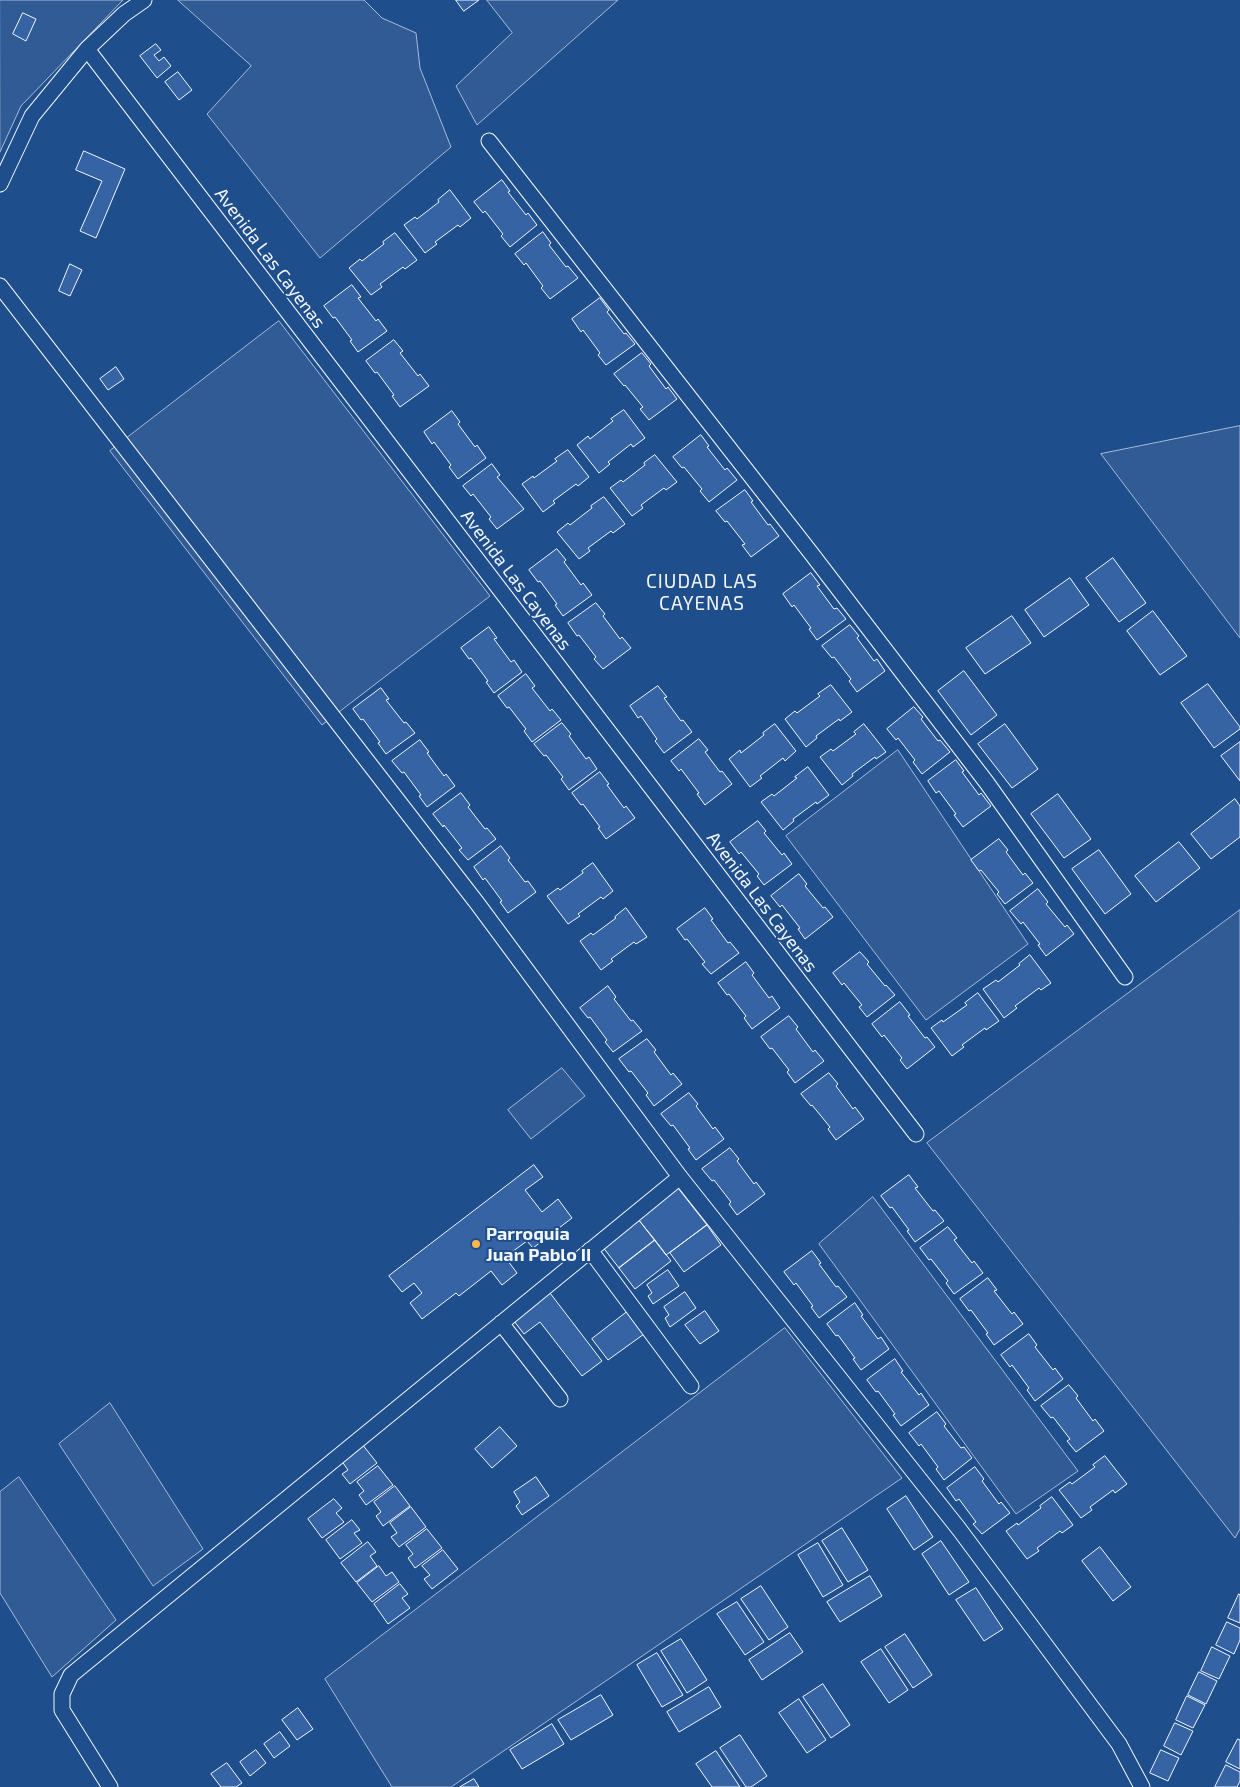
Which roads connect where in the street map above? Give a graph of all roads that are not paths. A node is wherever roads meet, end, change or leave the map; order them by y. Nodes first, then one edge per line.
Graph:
1 (144, 0) edge
2 (87, 49) junction
3 (489, 141) dead end
4 (0, 184) edge
5 (0, 286) edge
6 (1125, 978) dead end
7 (916, 1134) dead end
8 (680, 1177) junction
9 (590, 1250) junction
10 (501, 1323) junction
11 (691, 1386) dead end
12 (560, 1399) dead end
13 (110, 1787) edge
14 (1142, 1787) edge

1 - 2 street
2 - 4 street
2 - 7 street, Avenida Las Cayenas
3 - 6 street
5 - 8 street
8 - 9 street
8 - 14 street
9 - 10 street
9 - 11 street
10 - 12 street
10 - 13 street

